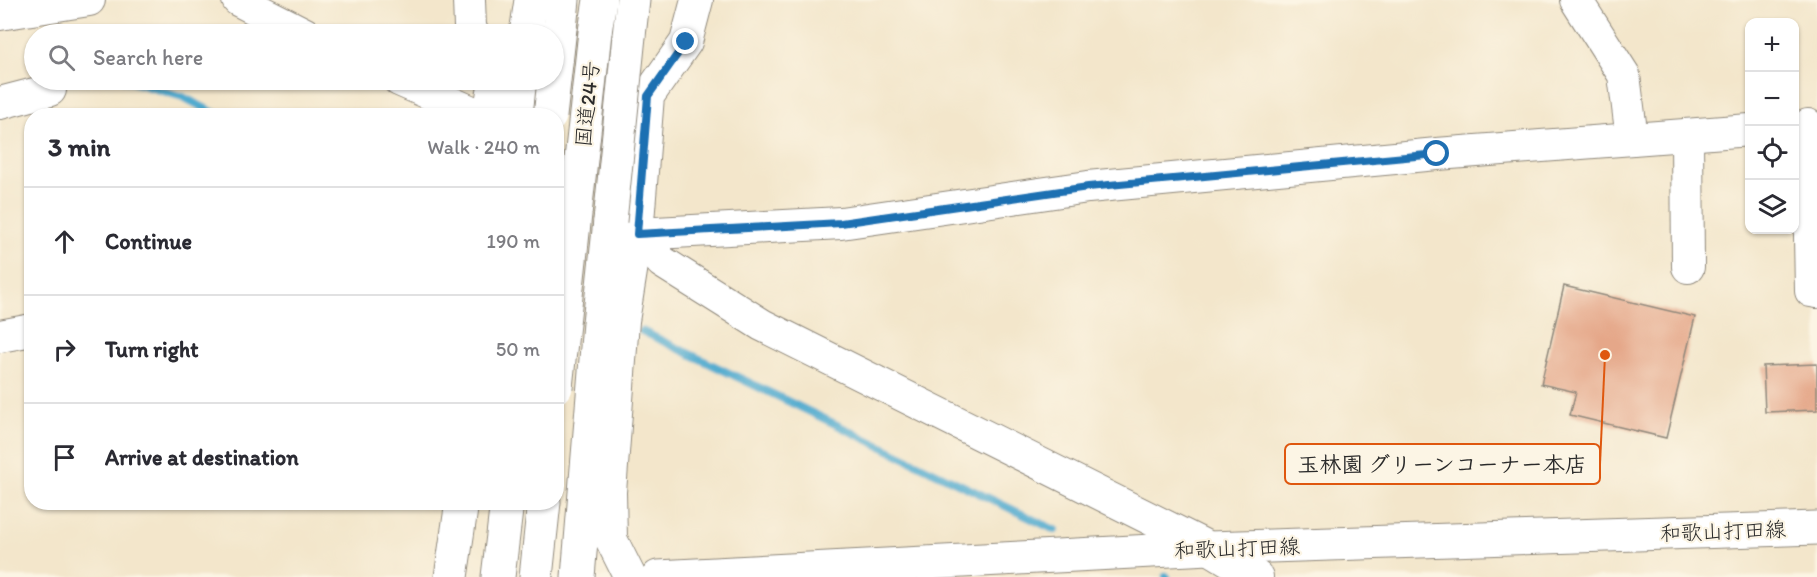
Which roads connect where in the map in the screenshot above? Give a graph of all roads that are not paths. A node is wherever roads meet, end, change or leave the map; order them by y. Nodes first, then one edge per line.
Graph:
1 (89, 0) edge
2 (238, 0) edge
3 (469, 0) edge
4 (600, 0) edge
5 (633, 0) edge
6 (697, 0) edge
7 (1576, 0) edge
8 (0, 14) edge
9 (285, 24) edge
10 (470, 24) edge
11 (564, 74) edge
12 (50, 90) dead end
13 (422, 90) edge
14 (493, 90) edge
15 (520, 90) edge
16 (553, 90) edge
17 (648, 96) junction
18 (0, 103) edge
19 (463, 108) edge
20 (490, 108) edge
21 (518, 108) edge
22 (551, 108) edge
23 (1806, 125) edge
24 (1745, 130) edge
25 (1687, 135) junction
26 (1632, 139) junction
27 (624, 228) junction
28 (1688, 267) dead end
29 (1817, 292) edge
30 (564, 314) edge
31 (24, 332) edge
32 (0, 336) edge
33 (453, 510) edge
34 (461, 510) edge
35 (506, 510) edge
36 (543, 510) edge
37 (1817, 528) edge
38 (456, 542) junction
39 (1209, 548) junction
40 (451, 577) edge
41 (498, 577) edge
42 (536, 577) edge
43 (578, 577) edge
44 (630, 577) edge
45 (658, 577) edge
46 (1257, 577) edge

1 - 8 street
2 - 9 street
3 - 10 street
4 - 30 main road, 国道24号, bridge
5 - 27 main road, bridge
6 - 17 street
7 - 26 street
11 - 17 street
12 - 18 street
13 - 19 street
14 - 20 street
15 - 21 main road
16 - 22 main road, 国道24号, bridge
17 - 27 street
23 - 29 street
24 - 25 street
25 - 26 street
25 - 28 street
26 - 27 street
27 - 39 street
27 - 43 main road
27 - 44 street
31 - 32 street
33 - 38 street
34 - 38 main road
35 - 41 main road
36 - 42 main road
37 - 39 main road, 和歌山打田線
38 - 40 main road
39 - 45 main road, 和歌山打田線
39 - 46 street

